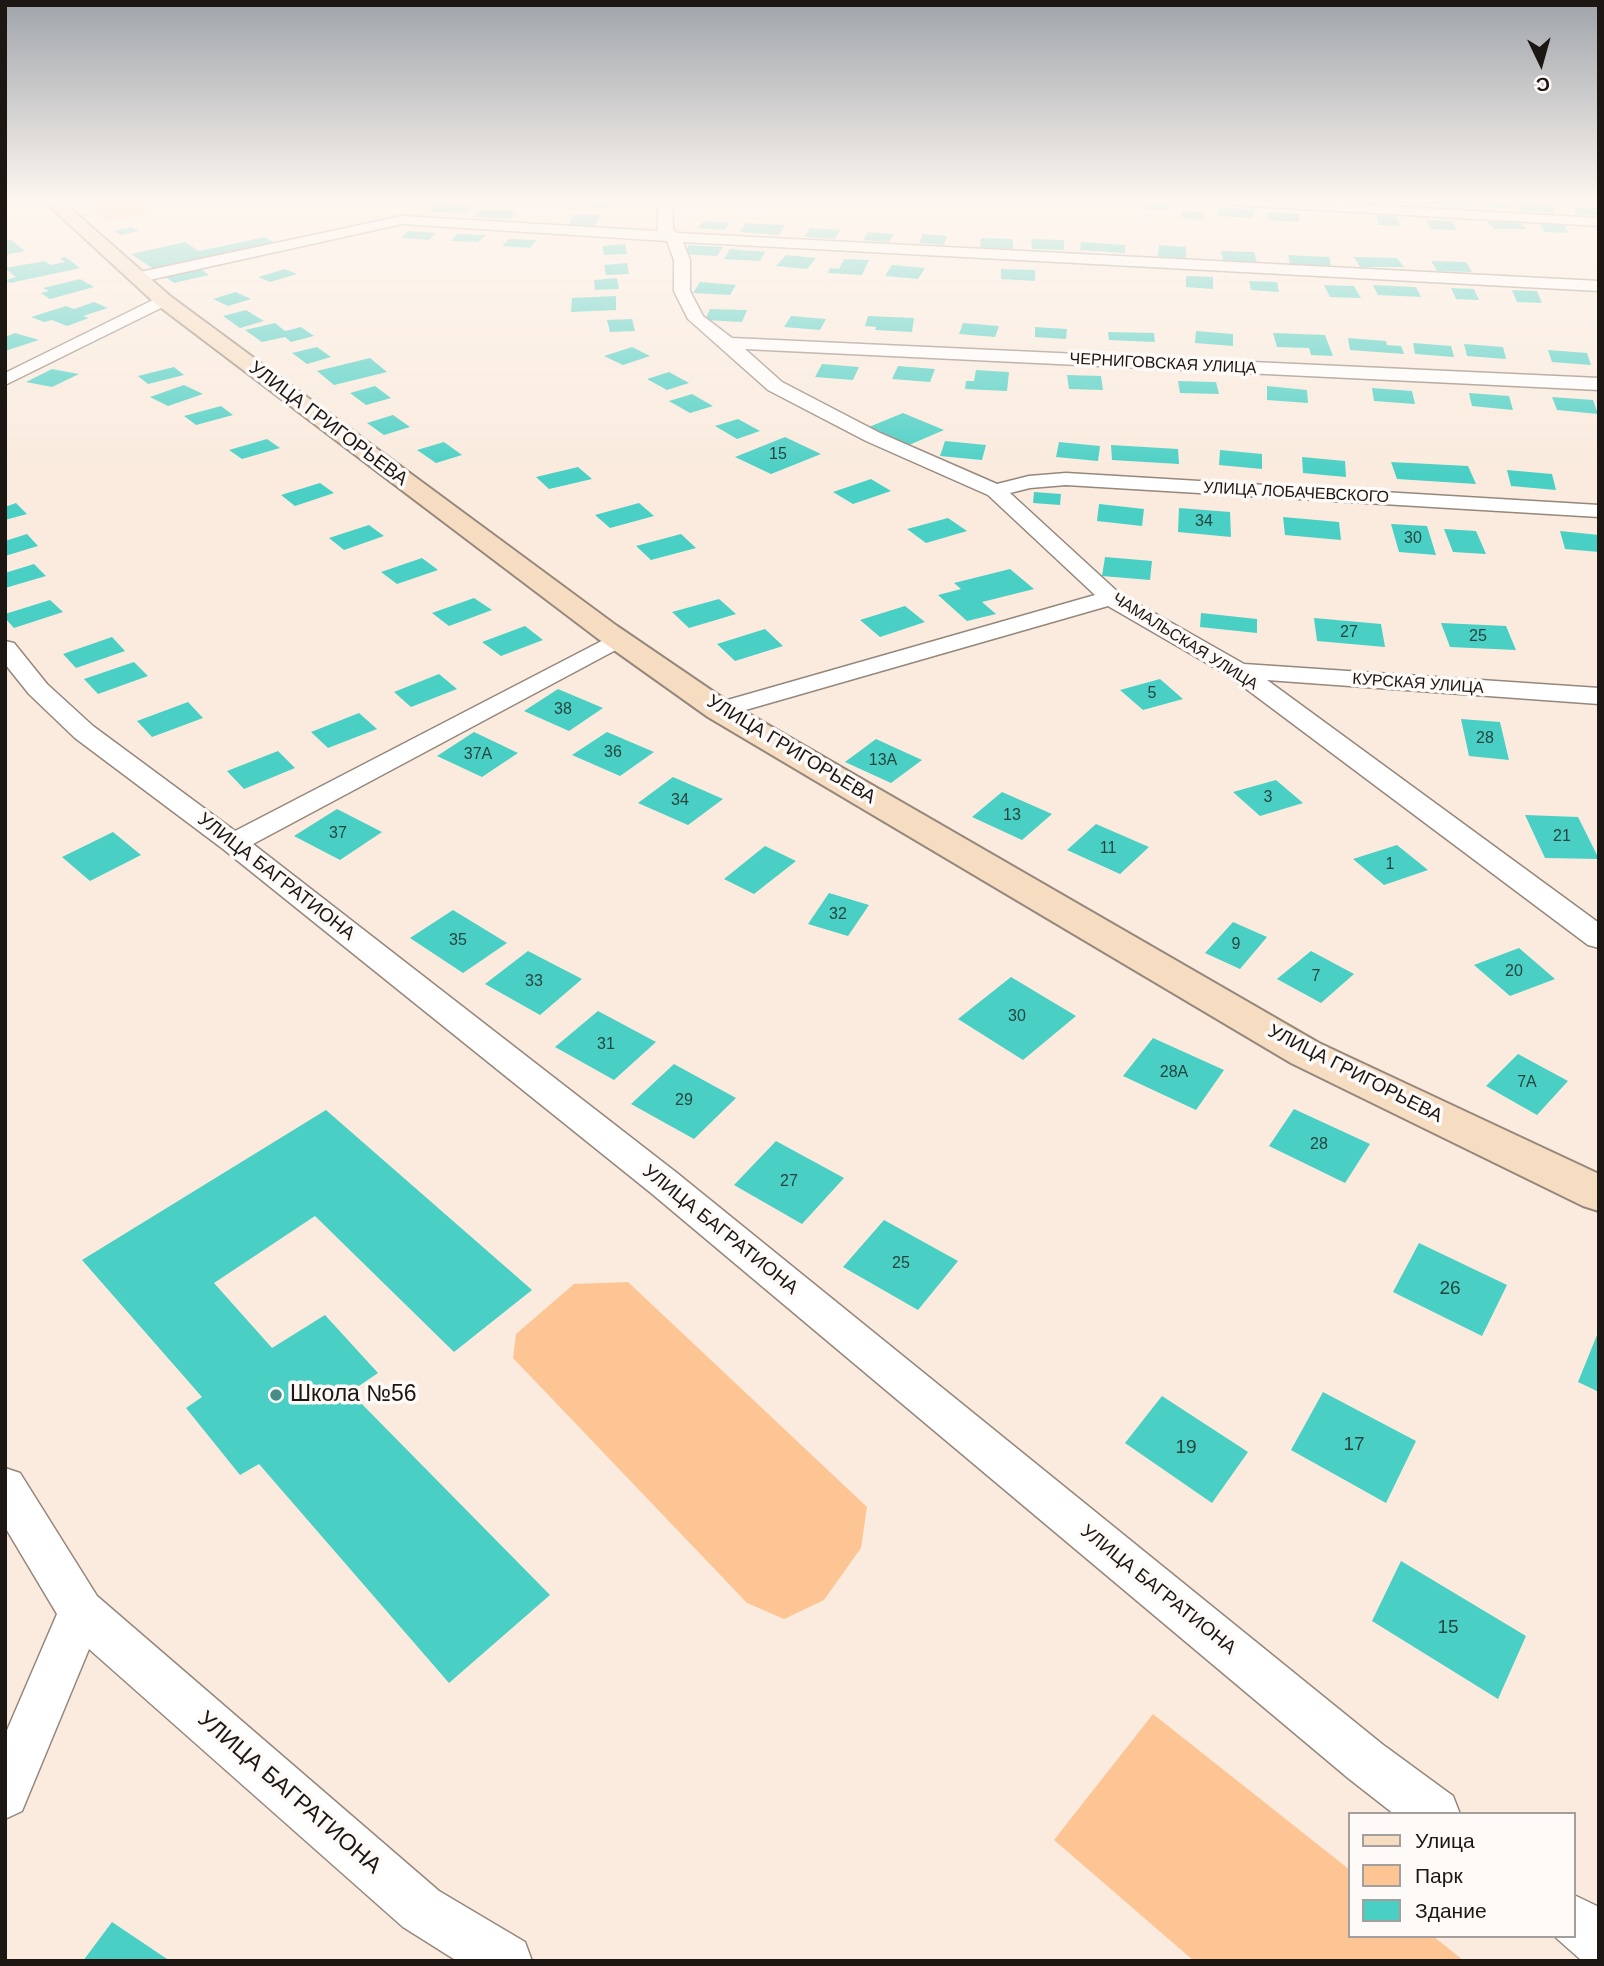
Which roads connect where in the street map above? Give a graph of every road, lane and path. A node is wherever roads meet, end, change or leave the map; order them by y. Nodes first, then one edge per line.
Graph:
1 (156, 293) edge
2 (683, 293) edge
3 (163, 300) junction
4 (728, 344) junction
5 (5, 380) edge
6 (1599, 384) edge
7 (996, 491) junction
8 (1599, 511) edge
9 (1111, 598) junction
10 (619, 639) junction
11 (5, 648) edge
12 (1238, 671) junction
13 (1599, 696) edge
14 (719, 710) junction
15 (233, 842) junction
16 (1599, 938) edge
17 (1599, 1194) edge
18 (5, 1487) edge
19 (82, 1612) junction
20 (5, 1794) edge
21 (1432, 1812) edge
22 (1576, 1923) edge
23 (1599, 1940) edge
24 (506, 1961) edge

1 - 3 main road, УЛИЦА ГРИГОРЬЕВА
2 - 4 street, ЧАМАЛЬСКАЯ УЛИЦА
3 - 5 street
3 - 10 main road, УЛИЦА ГРИГОРЬЕВА
4 - 6 street, ЧЕРНИГОВСКАЯ УЛИЦА
4 - 7 street, ЧАМАЛЬСКАЯ УЛИЦА
7 - 8 street, УЛИЦА ЛОБАЧЕВСКОГО
7 - 9 street, ЧАМАЛЬСКАЯ УЛИЦА
9 - 12 street, ЧАМАЛЬСКАЯ УЛИЦА
9 - 14 street
10 - 14 main road, УЛИЦА ГРИГОРЬЕВА
10 - 15 street
11 - 15 street, УЛИЦА БАГРАТИОНА
12 - 13 street, КУРСКАЯ УЛИЦА
12 - 16 street, ЧАМАЛЬСКАЯ УЛИЦА
14 - 17 main road, УЛИЦА ГРИГОРЬЕВА
15 - 21 street, УЛИЦА БАГРАТИОНА
18 - 19 street, УЛИЦА БАГРАТИОНА
19 - 20 street
19 - 24 street, УЛИЦА БАГРАТИОНА
22 - 23 street

